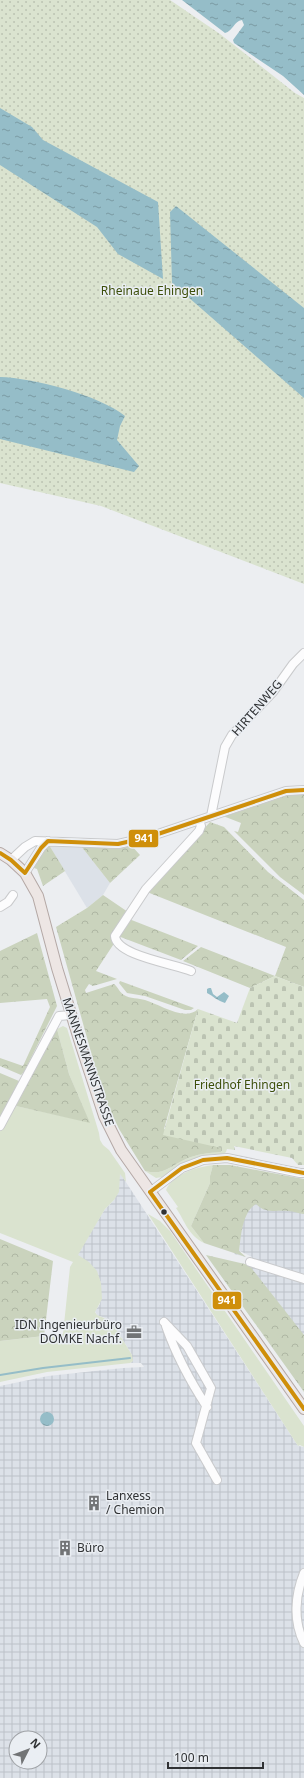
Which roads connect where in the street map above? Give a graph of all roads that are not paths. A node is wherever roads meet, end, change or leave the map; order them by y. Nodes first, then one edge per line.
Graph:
1 (304, 653) edge
2 (304, 790) edge
3 (211, 816) junction
4 (199, 820) junction
5 (48, 841) junction
6 (0, 853) edge
7 (11, 860) junction
8 (24, 873) junction
9 (13, 895) dead end
10 (0, 907) edge
11 (191, 971) dead end
12 (71, 1015) junction
13 (0, 1126) edge
14 (304, 1173) edge
15 (150, 1192) junction
16 (250, 1262) dead end
17 (304, 1279) edge
18 (207, 1407) junction
19 (304, 1409) edge
20 (217, 1480) dead end
21 (304, 1573) edge
22 (304, 1643) edge

1 - 3 street, HIRTENWEG
2 - 3 street
3 - 4 street
4 - 5 street
4 - 11 street
5 - 7 street
5 - 8 street
6 - 7 main road, MANNESMANNSTRASSE
7 - 8 main road, MANNESMANNSTRASSE
8 - 12 main road, MANNESMANNSTRASSE
9 - 10 street
12 - 13 street
12 - 15 main road, MANNESMANNSTRASSE
14 - 15 street
15 - 19 main road, MANNESMANNSTRASSE
16 - 17 street
18 - 18 street
18 - 20 street
21 - 22 street

